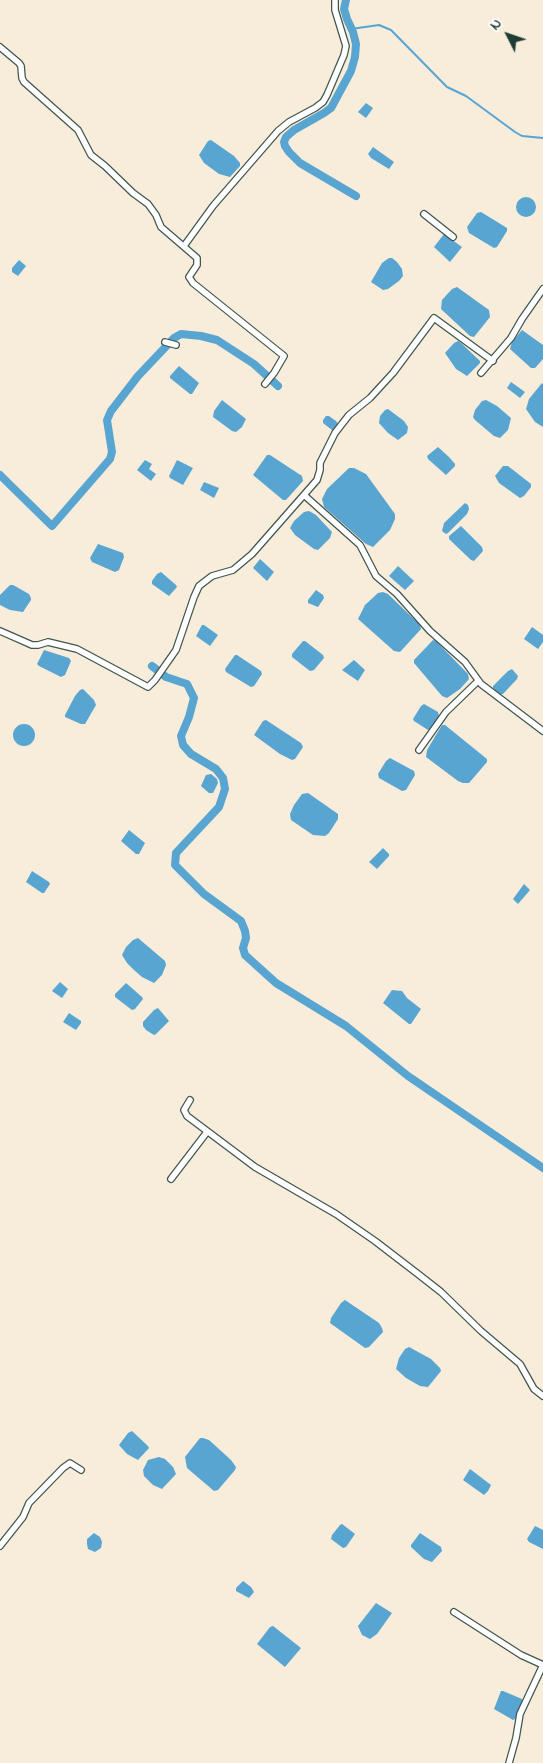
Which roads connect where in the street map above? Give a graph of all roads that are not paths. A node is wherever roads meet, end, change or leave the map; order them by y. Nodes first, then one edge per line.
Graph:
1 (335, 0) edge
2 (0, 47) edge
3 (424, 214) dead end
4 (453, 237) dead end
5 (184, 246) junction
6 (542, 291) edge
7 (165, 342) dead end
8 (176, 345) dead end
9 (493, 360) junction
10 (481, 373) dead end
11 (265, 384) dead end
12 (304, 495) junction
13 (0, 631) edge
14 (478, 681) junction
15 (543, 731) edge
16 (419, 750) dead end
17 (190, 1100) dead end
18 (207, 1132) junction
19 (171, 1179) dead end
20 (543, 1396) edge
21 (81, 1470) dead end
22 (0, 1546) edge
23 (454, 1612) dead end
24 (509, 1763) edge

1 - 5 street
2 - 5 street
3 - 4 street
5 - 11 street
6 - 9 street
7 - 8 street
9 - 10 street
9 - 12 street
12 - 13 street
12 - 14 street
14 - 15 street
14 - 16 street
17 - 18 street
18 - 19 street
18 - 20 street
21 - 22 street
23 - 24 street

